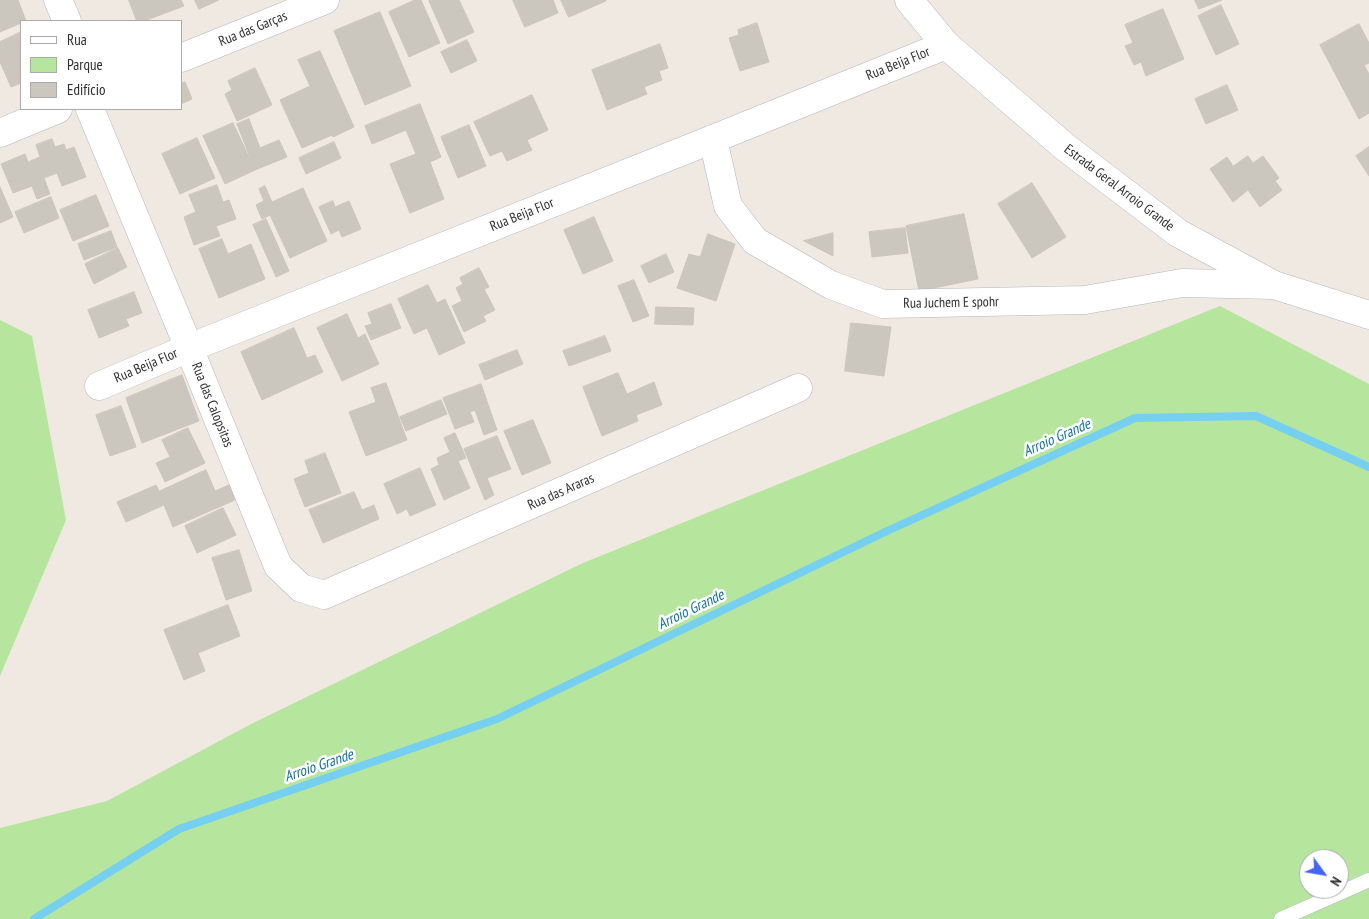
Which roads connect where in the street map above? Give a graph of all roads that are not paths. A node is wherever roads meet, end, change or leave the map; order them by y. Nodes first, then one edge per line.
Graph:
1 (58, 0) edge
2 (325, 0) edge
3 (909, 0) edge
4 (67, 20) edge
5 (946, 44) junction
6 (182, 58) edge
7 (56, 110) edge
8 (90, 110) edge
9 (0, 133) edge
10 (713, 139) junction
11 (1274, 285) junction
12 (1369, 315) edge
13 (189, 348) junction
14 (98, 386) dead end
15 (798, 388) dead end
16 (324, 595) joint
17 (1369, 880) edge
18 (1281, 919) edge

1 - 4 street
2 - 6 street, Rua das Garças
3 - 5 street, Estrada Geral Arroio Grande
5 - 10 street, Rua Beija Flor
5 - 11 street, Estrada Geral Arroio Grande
7 - 9 street
8 - 13 street, Rua das Calopsitas
10 - 11 street, Rua Juchem E spohr
10 - 13 street, Rua Beija Flor
11 - 12 street, Estrada Geral Arroio Grande
13 - 14 street, Rua Beija Flor
13 - 16 street, Rua das Calopsitas
15 - 16 street, Rua das Araras
17 - 18 lane

